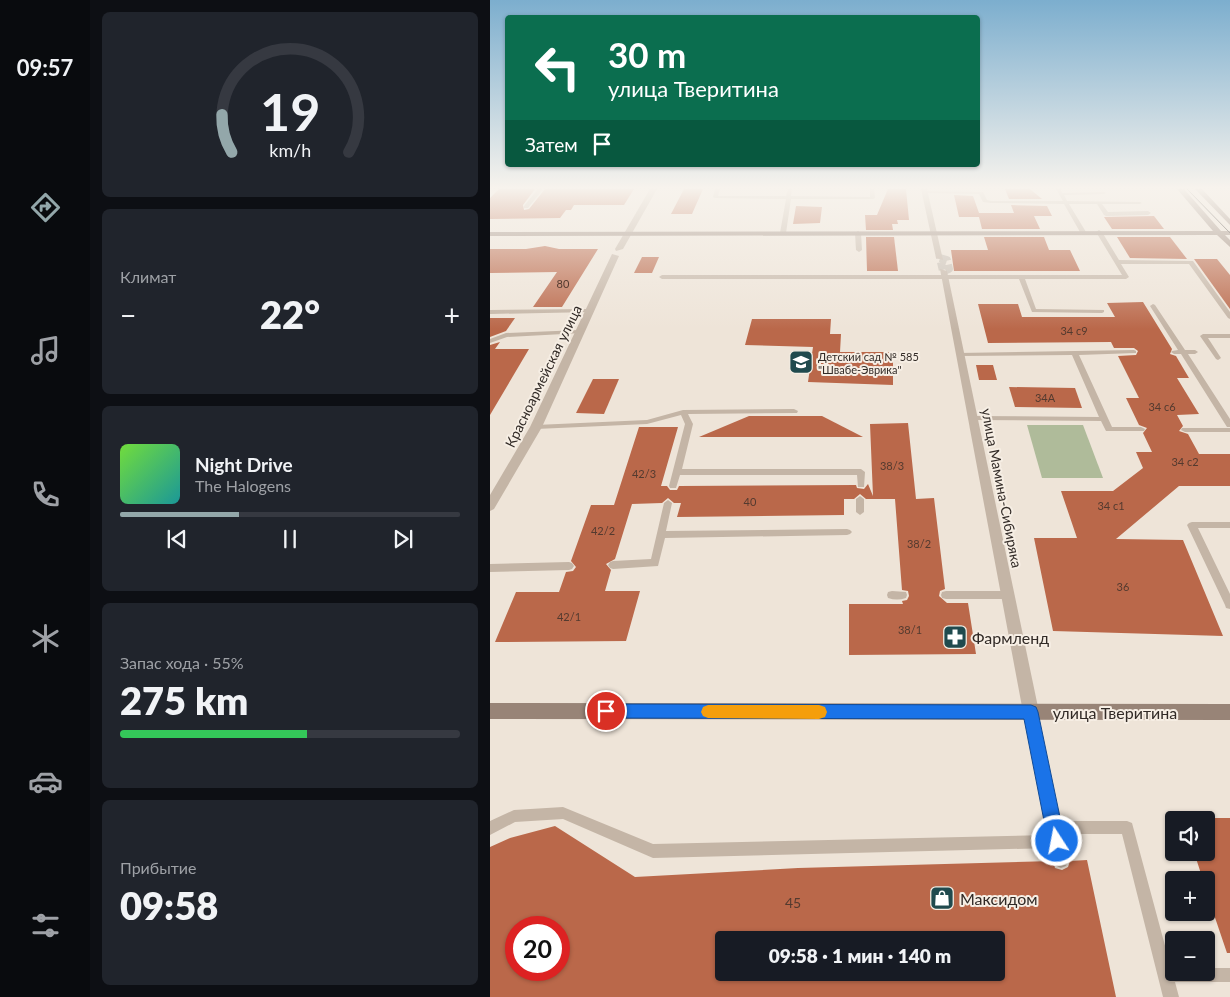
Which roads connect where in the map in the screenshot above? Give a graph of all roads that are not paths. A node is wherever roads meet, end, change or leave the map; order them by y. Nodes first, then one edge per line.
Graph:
1 (627, 236) edge
2 (858, 236) edge
3 (935, 236) edge
4 (1101, 236) edge
5 (859, 250) dead end
6 (940, 258) tunnel mouth
7 (1117, 262) junction
8 (943, 274) junction
9 (662, 277) dead end
10 (1021, 278) junction
11 (1153, 306) dead end
12 (590, 311) junction
13 (1102, 311) dead end
14 (490, 312) edge
15 (1230, 317) edge
16 (580, 332) junction
17 (1230, 336) edge
18 (490, 341) edge
19 (1134, 352) dead end
20 (1174, 352) dead end
21 (1183, 352) junction
22 (1195, 352) dead end
23 (1075, 353) junction
24 (960, 354) junction
25 (1218, 358) dead end
26 (794, 411) dead end
27 (683, 412) junction
28 (972, 418) junction
29 (1104, 419) junction
30 (1230, 426) edge
31 (536, 427) junction
32 (1141, 429) dead end
33 (1185, 430) dead end
34 (1230, 430) edge
35 (677, 472) junction
36 (861, 484) dead end
37 (673, 486) dead end
38 (860, 499) dead end
39 (668, 503) dead end
40 (490, 506) edge
41 (860, 512) dead end
42 (1230, 525) edge
43 (847, 532) dead end
44 (661, 535) junction
45 (613, 565) dead end
46 (568, 566) dead end
47 (490, 568) edge
48 (946, 595) dead end
49 (1008, 596) junction
50 (1230, 605) edge
51 (490, 711) edge
52 (1031, 712) junction
53 (1230, 712) edge
54 (490, 828) edge
55 (1056, 834) junction
56 (1061, 861) dead end
57 (1165, 975) edge
58 (1215, 975) edge
59 (1230, 975) edge
60 (1167, 981) edge
61 (1171, 997) edge

1 - 12 street, Красноармейская улица
2 - 5 lane
3 - 6 street
4 - 7 lane
7 - 10 lane
7 - 15 lane
8 - 9 lane
8 - 10 lane
8 - 24 street, улица Мамина-Сибиряка
10 - 13 lane
11 - 21 lane
12 - 14 lane
12 - 16 street, Красноармейская улица
16 - 18 lane
16 - 31 street, Красноармейская улица
17 - 25 lane
19 - 23 lane
20 - 21 lane
21 - 22 lane
21 - 30 lane
23 - 24 lane
23 - 29 lane
24 - 28 street, улица Мамина-Сибиряка
26 - 27 lane
27 - 31 lane
27 - 35 lane
28 - 29 lane
28 - 49 street, улица Мамина-Сибиряка
29 - 32 lane
31 - 40 street, Красноармейская улица
33 - 34 lane
35 - 36 lane
35 - 37 lane
38 - 41 lane
39 - 44 lane
42 - 50 lane
43 - 44 lane
44 - 45 lane
46 - 47 lane
48 - 49 lane
49 - 52 street, улица Мамина-Сибиряка
51 - 52 main road, улица Тверитина
52 - 53 main road, улица Тверитина
52 - 55 lane
54 - 55 lane
55 - 56 lane
55 - 57 lane
58 - 59 lane
60 - 61 lane

